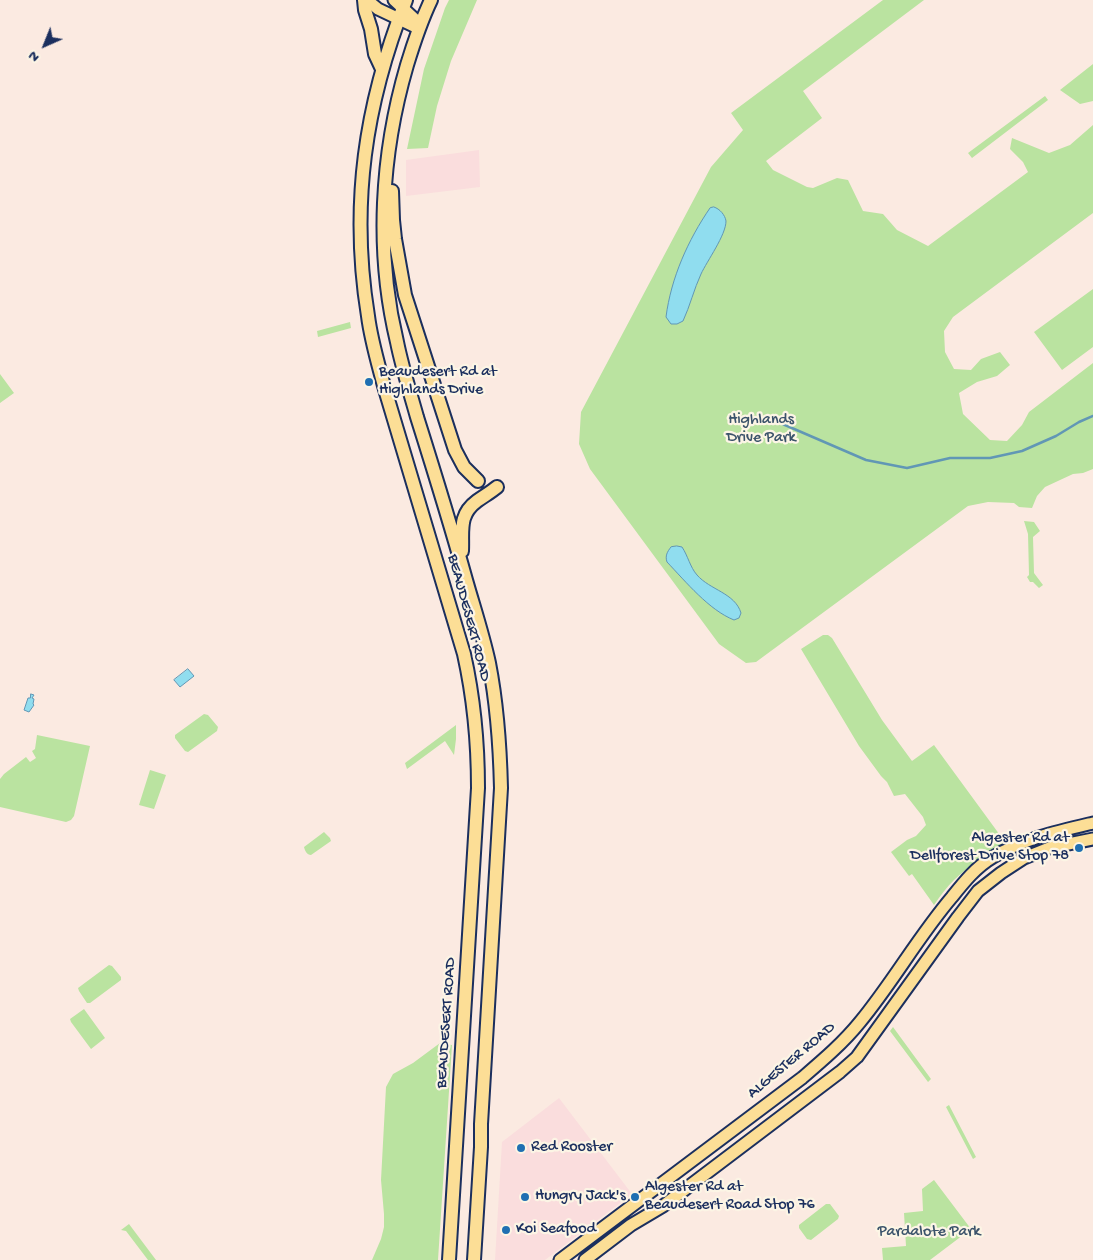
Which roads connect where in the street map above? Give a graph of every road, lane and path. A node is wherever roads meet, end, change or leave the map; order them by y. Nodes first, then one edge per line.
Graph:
1 (365, 0) edge
2 (431, 0) edge
3 (400, 7) edge
4 (419, 26) junction
5 (382, 68) junction
6 (386, 174) junction
7 (478, 480) dead end
8 (497, 486) dead end
9 (462, 564) junction
10 (1093, 823) edge
11 (1093, 839) edge
12 (449, 1260) edge
13 (474, 1260) edge
14 (560, 1260) edge
15 (585, 1260) edge

1 - 3 main road
1 - 5 highway
2 - 4 highway, BEAUDESERT ROAD
3 - 4 main road
3 - 5 highway, BEAUDESERT ROAD
4 - 6 highway, BEAUDESERT ROAD
5 - 12 highway, BEAUDESERT ROAD
6 - 7 highway
6 - 9 highway, BEAUDESERT ROAD
8 - 9 highway
9 - 13 highway, BEAUDESERT ROAD
10 - 14 main road, ALGESTER ROAD
11 - 15 main road

